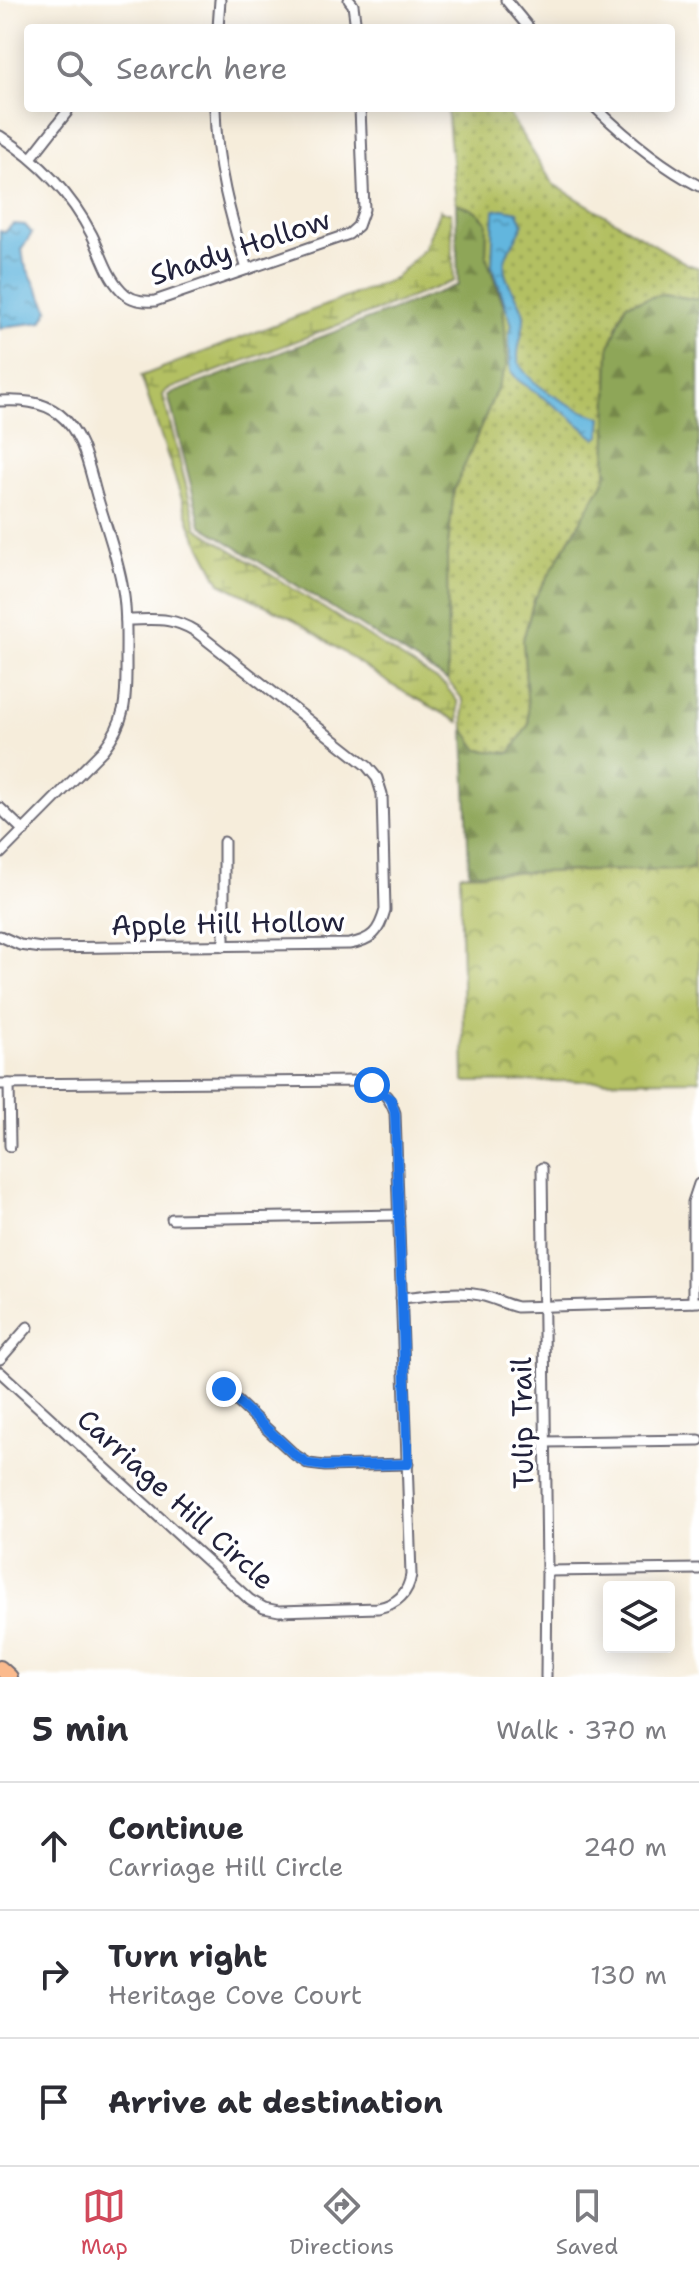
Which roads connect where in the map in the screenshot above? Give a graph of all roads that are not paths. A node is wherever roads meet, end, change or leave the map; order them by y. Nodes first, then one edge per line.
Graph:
1 (220, 0) edge
2 (349, 0) edge
3 (506, 0) edge
4 (218, 24) edge
5 (355, 24) edge
6 (526, 24) edge
7 (67, 112) dead end
8 (215, 112) edge
9 (360, 112) edge
10 (601, 112) edge
11 (0, 136) edge
12 (31, 158) junction
13 (699, 186) edge
14 (247, 269) junction
15 (0, 401) edge
16 (126, 620) junction
17 (0, 808) edge
18 (24, 831) junction
19 (224, 842) dead end
20 (0, 854) edge
21 (0, 936) edge
22 (224, 946) junction
23 (5, 1084) edge
24 (10, 1146) dead end
25 (542, 1168) dead end
26 (699, 1184) edge
27 (399, 1215) junction
28 (172, 1219) dead end
29 (401, 1298) junction
30 (696, 1302) edge
31 (543, 1307) junction
32 (28, 1327) dead end
33 (0, 1359) edge
34 (0, 1372) edge
35 (224, 1389) dead end
36 (699, 1440) edge
37 (544, 1442) junction
38 (408, 1464) junction
39 (699, 1569) edge
40 (547, 1571) junction
41 (0, 1668) edge
42 (10, 1677) edge
43 (546, 1677) edge

1 - 4 street
2 - 5 street
3 - 6 street
7 - 12 street
8 - 14 street
9 - 14 street, Shady Hollow
10 - 13 street
11 - 12 street, Shady Hollow
12 - 14 street, Shady Hollow
15 - 16 street
16 - 18 street
16 - 22 street, Apple Hill Hollow
17 - 18 street
18 - 20 street
19 - 22 street
21 - 22 street, Apple Hill Hollow
23 - 24 street
23 - 27 street, Carriage Hill Circle
25 - 31 street, Tulip Trail
26 - 30 street
27 - 28 street
27 - 29 street, Carriage Hill Circle
29 - 31 street
29 - 38 street, Carriage Hill Circle
30 - 31 street
31 - 37 street, Tulip Trail
32 - 33 street
34 - 38 street, Carriage Hill Circle
35 - 38 street
36 - 37 street
37 - 40 street, Tulip Trail
39 - 40 street
40 - 43 street, Tulip Trail
41 - 42 main road

